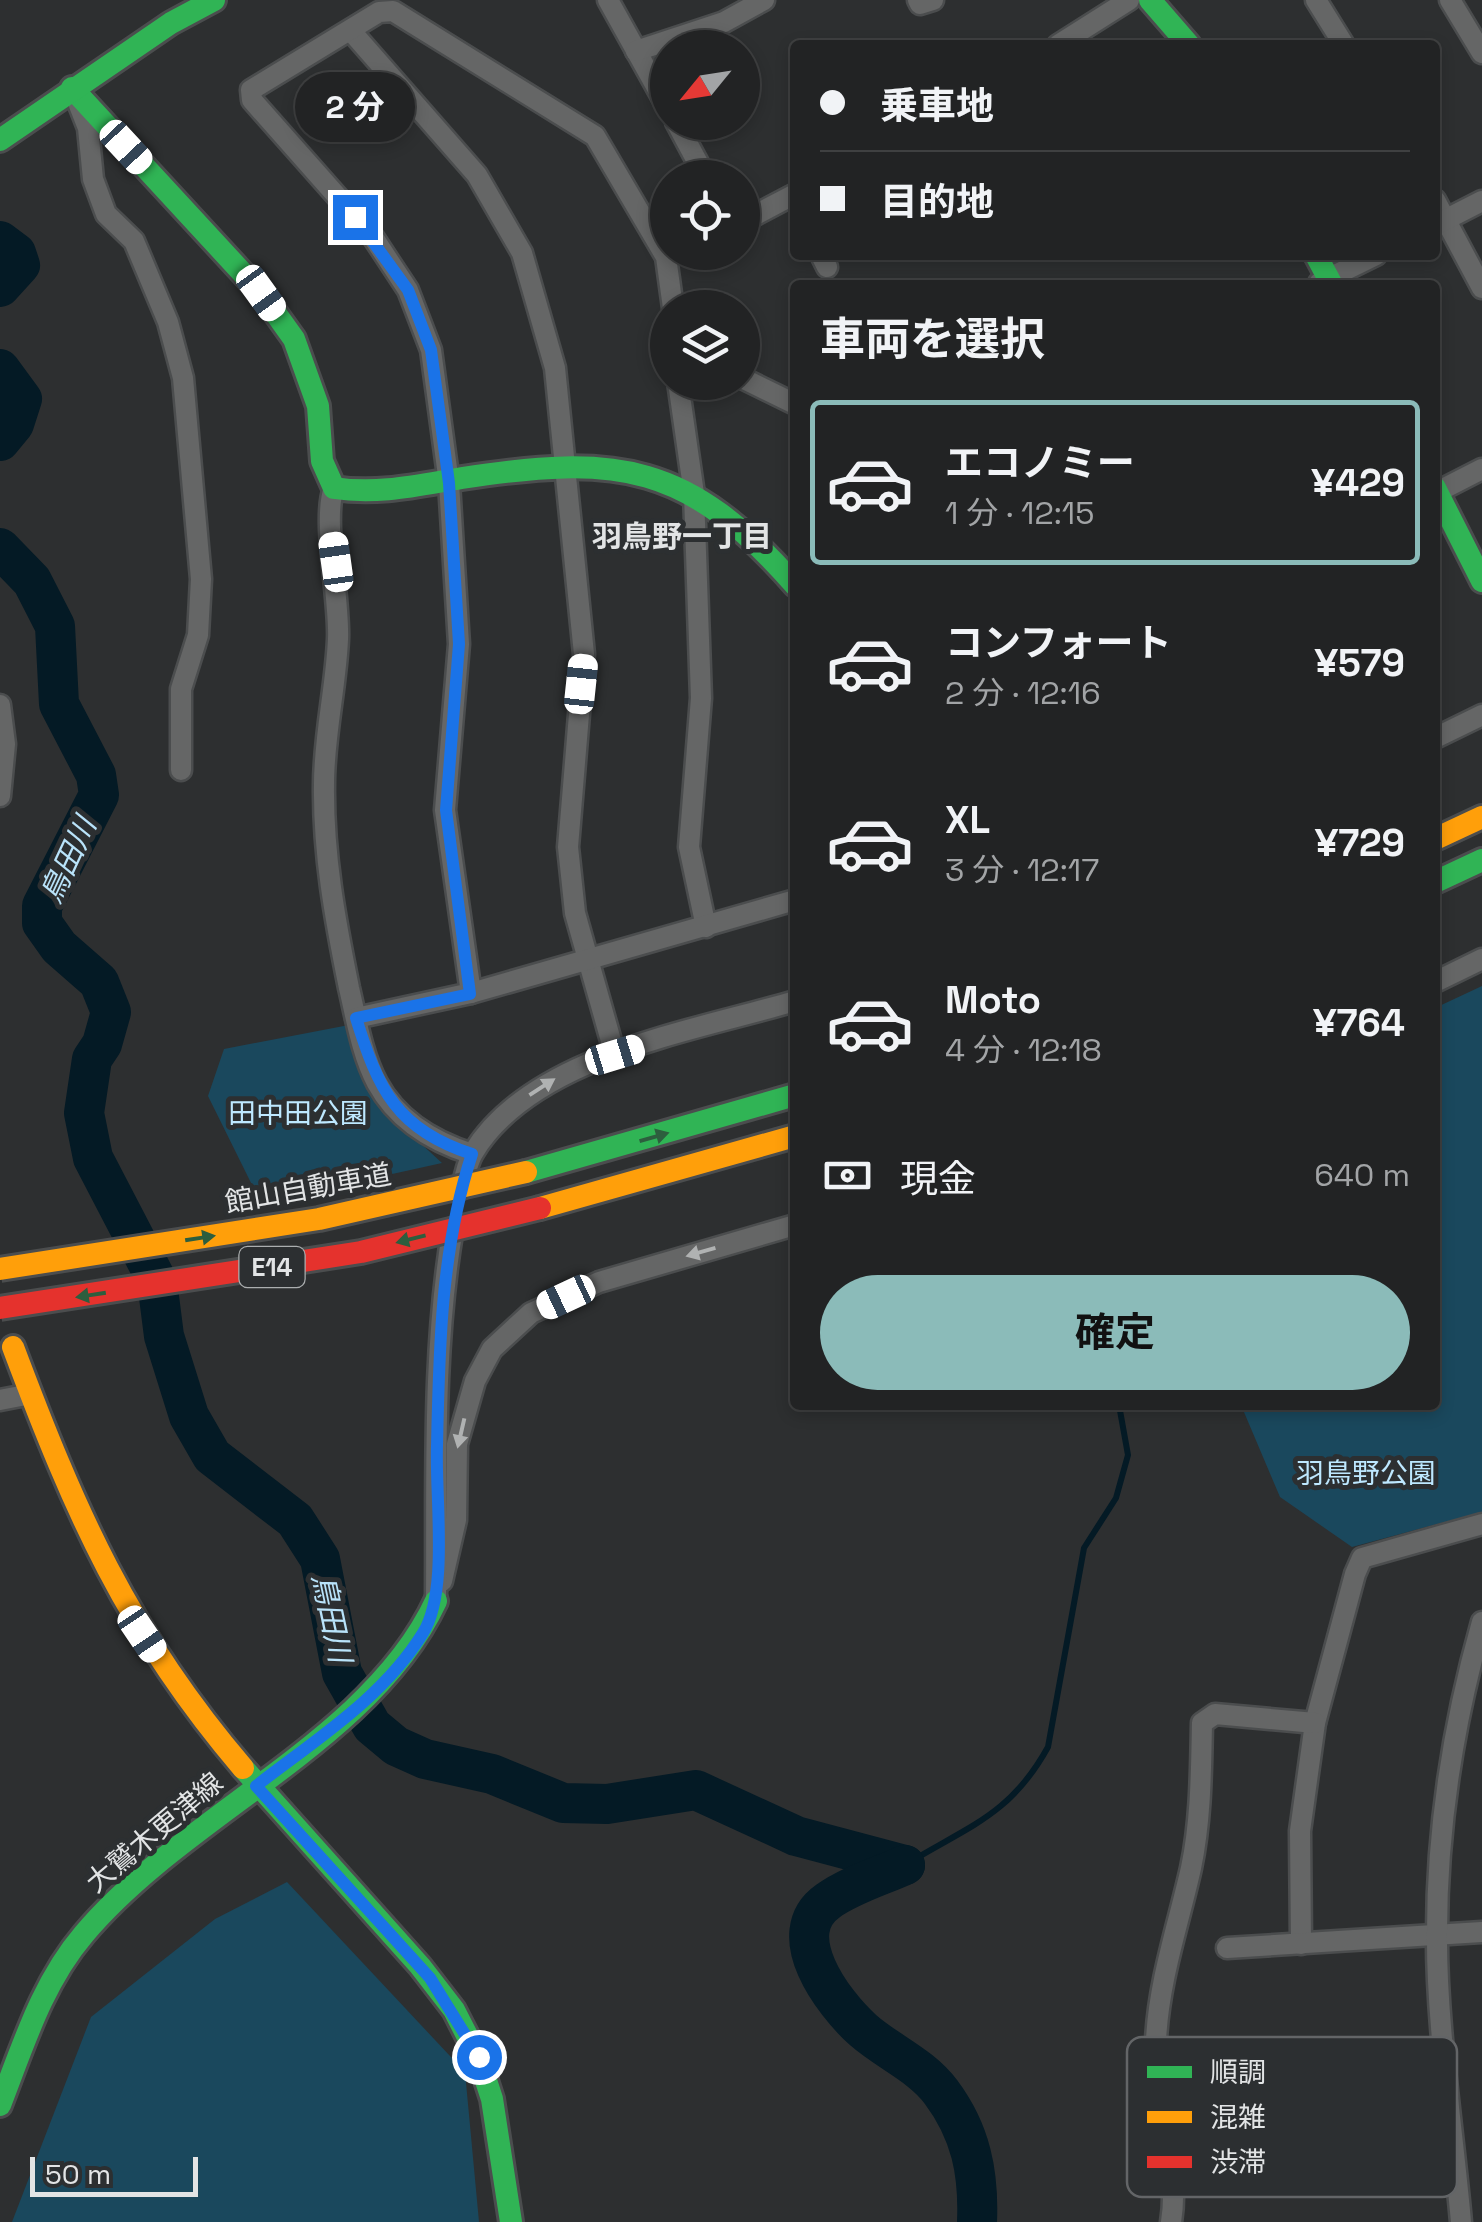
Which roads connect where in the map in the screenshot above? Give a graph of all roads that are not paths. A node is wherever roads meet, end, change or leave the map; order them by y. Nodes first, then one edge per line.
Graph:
1 (214, 0) edge
2 (608, 0) edge
3 (764, 0) edge
4 (918, 0) edge
5 (933, 0) edge
6 (1129, 0) edge
7 (1150, 0) edge
8 (1316, 0) edge
9 (1450, 0) edge
10 (351, 31) junction
11 (1066, 40) edge
12 (1185, 40) edge
13 (1341, 40) edge
14 (636, 51) junction
15 (1482, 53) edge
16 (650, 76) edge
17 (72, 88) junction
18 (0, 140) edge
19 (790, 201) edge
20 (1482, 201) edge
21 (760, 214) edge
22 (1440, 223) edge
23 (1367, 260) edge
24 (1331, 280) edge
25 (1482, 288) edge
26 (671, 290) edge
27 (760, 387) edge
28 (681, 400) edge
29 (790, 402) edge
30 (568, 466) junction
31 (1482, 470) edge
32 (449, 483) junction
33 (334, 488) junction
34 (1440, 489) edge
35 (694, 494) junction
36 (1440, 499) edge
37 (790, 579) edge
38 (1482, 580) edge
39 (0, 704) edge
40 (1482, 714) edge
41 (1440, 735) edge
42 (181, 770) dead end
43 (0, 796) edge
44 (1482, 817) edge
45 (1440, 837) edge
46 (1482, 860) edge
47 (1440, 880) edge
48 (790, 902) edge
49 (706, 927) junction
50 (588, 960) junction
51 (1482, 960) edge
52 (1440, 980) edge
53 (470, 994) junction
54 (790, 1002) edge
55 (356, 1018) junction
56 (615, 1055) junction
57 (790, 1096) edge
58 (790, 1137) edge
59 (472, 1154) junction
60 (790, 1226) edge
61 (0, 1269) edge
62 (0, 1308) edge
63 (13, 1347) dead end
64 (31, 1394) junction
65 (0, 1400) edge
66 (1482, 1524) edge
67 (436, 1601) junction
68 (1482, 1622) edge
69 (1315, 1724) junction
70 (256, 1786) junction
71 (1482, 1932) edge
72 (1436, 1936) junction
73 (1300, 1944) junction
74 (1227, 1948) dead end
75 (1157, 2037) edge
76 (1445, 2037) edge
77 (0, 2105) edge
78 (1457, 2176) edge
79 (1175, 2197) edge
80 (511, 2222) edge
81 (1171, 2222) edge
82 (1461, 2222) edge

1 - 17 main road
2 - 14 street
3 - 14 street
4 - 5 street
6 - 11 street
7 - 12 main road
8 - 13 street
9 - 15 street
10 - 26 street
10 - 30 street
10 - 32 street
14 - 16 street
17 - 18 main road
17 - 33 main road
17 - 42 street
19 - 21 street
20 - 22 street
22 - 25 street
23 - 24 street
27 - 29 street
28 - 35 street
30 - 32 main road
30 - 35 main road
30 - 50 street
31 - 34 street
32 - 33 main road
32 - 53 street
33 - 55 street
35 - 37 main road
35 - 49 street
36 - 38 main road
39 - 43 street
40 - 41 street
44 - 45 main road
46 - 47 main road
48 - 49 street
49 - 50 street
50 - 53 street
50 - 56 street
51 - 52 street
53 - 55 street
54 - 56 street
55 - 59 street
59 -> 56 street
61 -> 57 main road, 館山自動車道 / E14, bridge
58 -> 62 main road, E14, bridge
59 - 67 street
60 -> 67 street
63 - 64 main road, 大鷲木更津線
64 - 65 street
64 - 70 main road, 大鷲木更津線
66 - 69 street
67 - 70 main road
68 - 72 street
69 - 73 street
69 - 75 street
70 - 77 main road, 大鷲木更津線
70 - 80 main road
71 - 72 street
72 - 73 street
72 - 76 street
73 - 74 street
78 - 82 street
79 - 81 street

